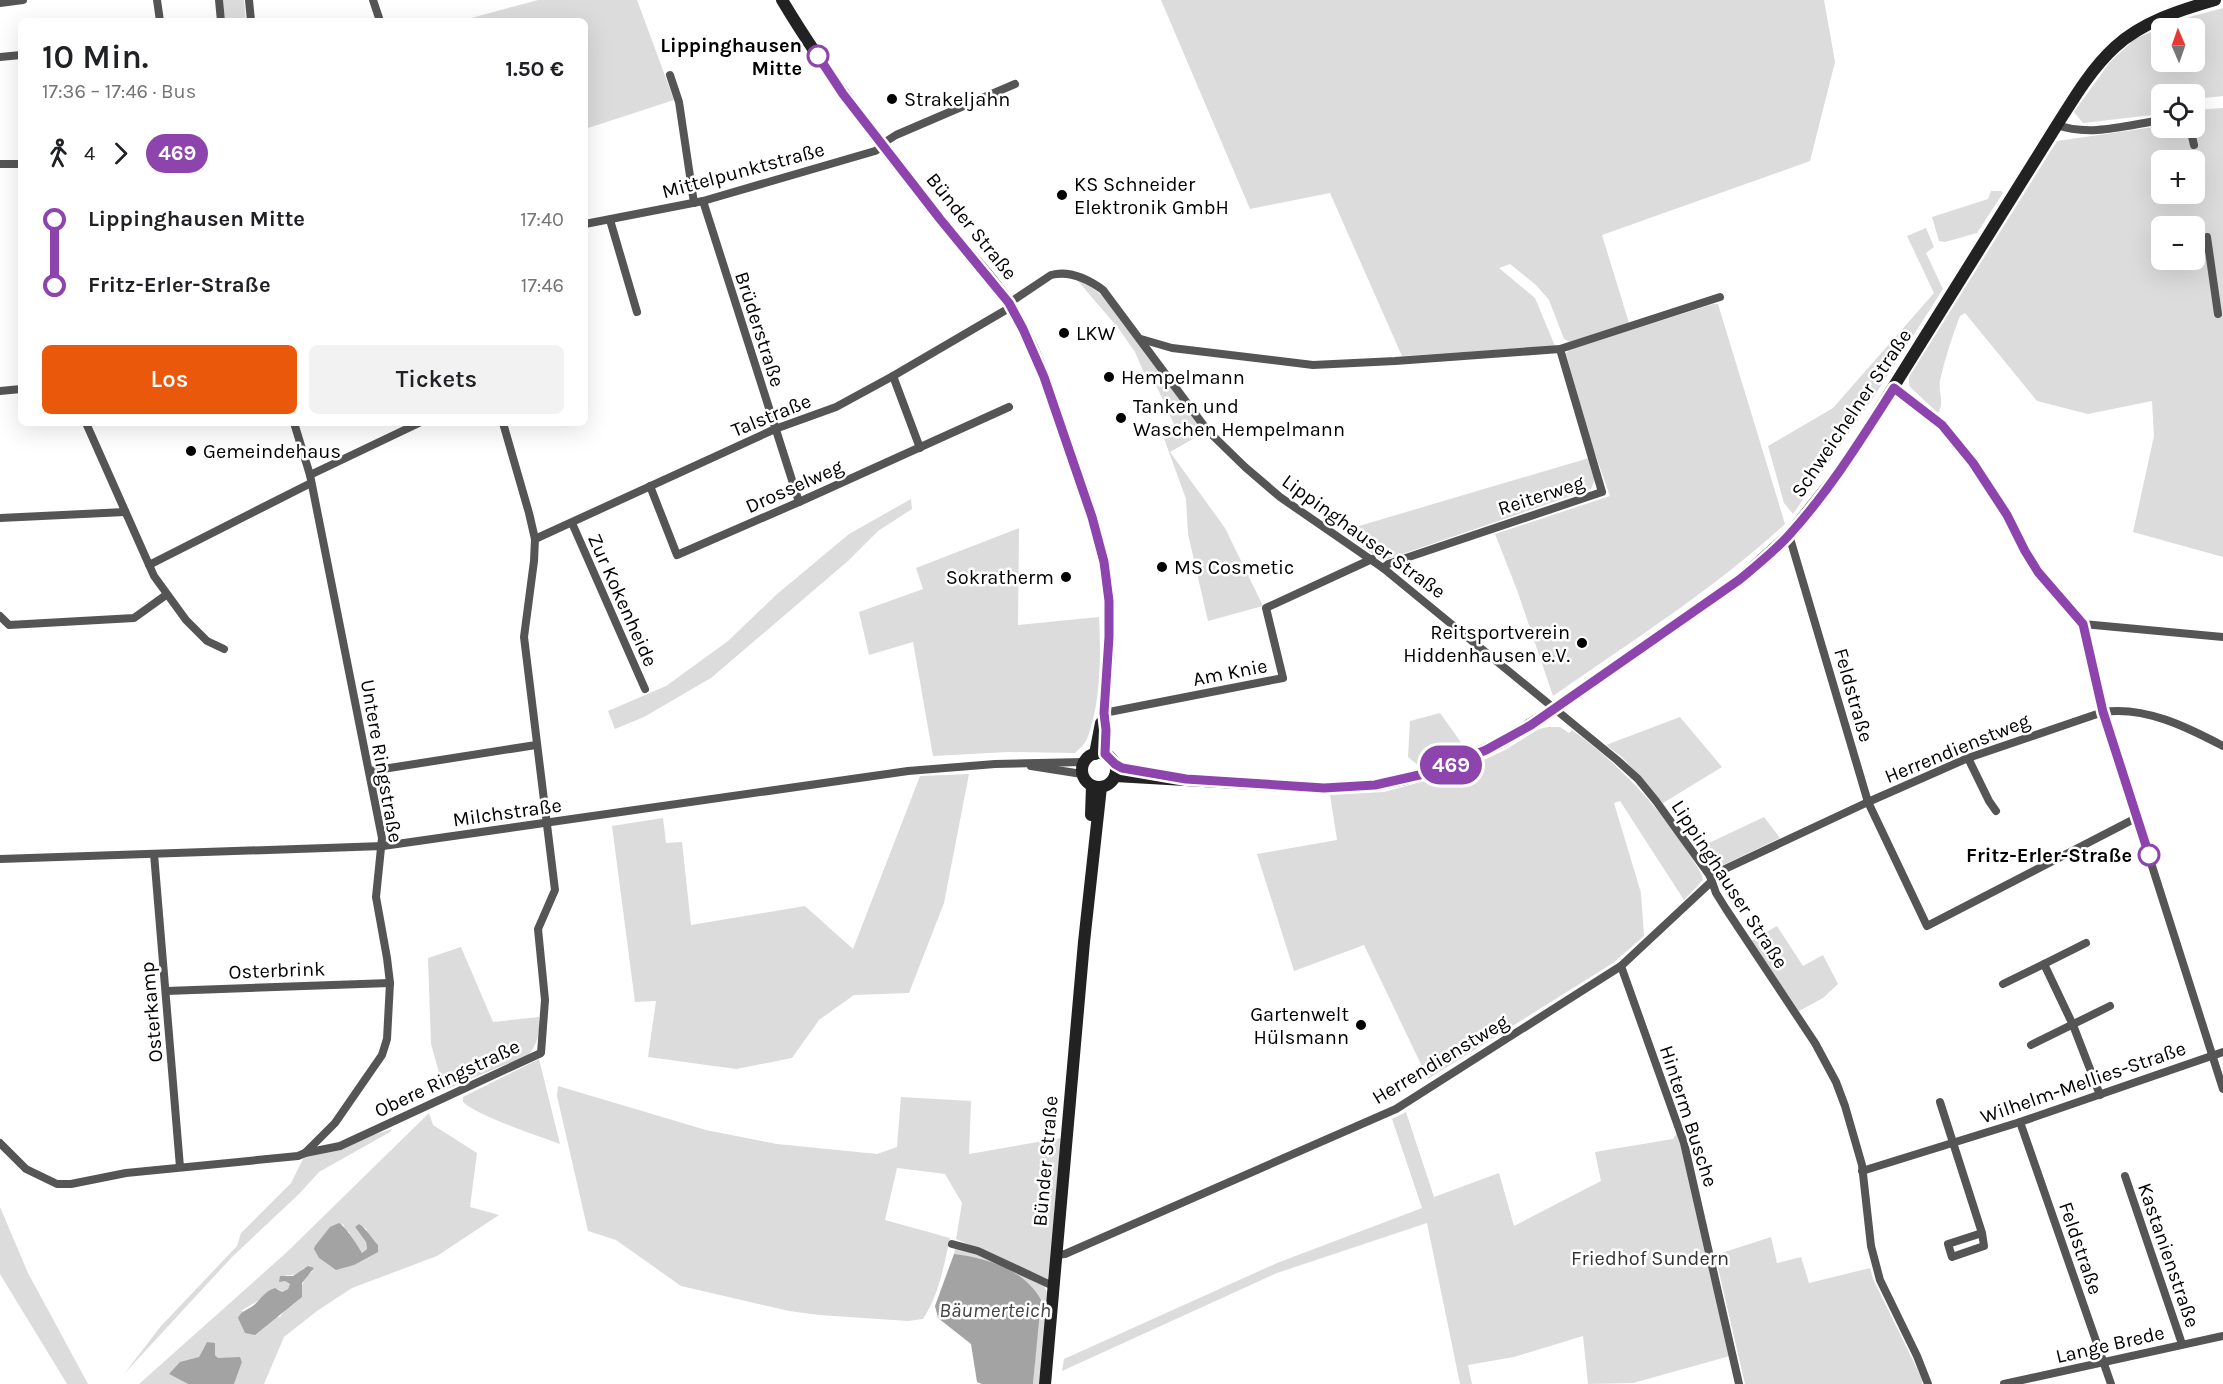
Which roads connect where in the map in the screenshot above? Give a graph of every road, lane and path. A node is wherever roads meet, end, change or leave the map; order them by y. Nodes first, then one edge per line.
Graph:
1 (23, 0) edge
2 (157, 0) edge
3 (219, 0) edge
4 (249, 0) edge
5 (373, 0) edge
6 (782, 0) edge
7 (2215, 0) edge
8 (0, 3) edge
9 (160, 18) edge
10 (221, 18) edge
11 (251, 18) edge
12 (379, 18) edge
13 (18, 55) edge
14 (0, 57) edge
15 (670, 75) dead end
16 (1015, 84) dead end
17 (2151, 122) edge
18 (2057, 125) junction
19 (2192, 138) edge
20 (883, 145) junction
21 (2194, 145) dead end
22 (0, 164) edge
23 (18, 165) edge
24 (698, 202) junction
25 (610, 220) junction
26 (588, 224) edge
27 (2208, 237) dead end
28 (1720, 297) dead end
29 (1010, 305) junction
30 (637, 312) dead end
31 (2218, 314) dead end
32 (1140, 339) junction
33 (1172, 348) junction
34 (1560, 349) junction
35 (1157, 362) junction
36 (893, 376) junction
37 (1894, 388) junction
38 (18, 390) edge
39 (0, 391) edge
40 (1009, 407) dead end
41 (87, 426) edge
42 (295, 426) dead end
43 (413, 426) edge
44 (503, 426) edge
45 (775, 429) junction
46 (920, 448) junction
47 (310, 479) junction
48 (650, 486) junction
49 (799, 502) junction
50 (125, 512) junction
51 (0, 519) edge
52 (572, 523) junction
53 (1789, 535) junction
54 (535, 538) junction
55 (1372, 559) junction
56 (149, 565) junction
57 (1383, 568) junction
58 (166, 594) junction
59 (0, 616) edge
60 (2083, 624) junction
61 (2223, 637) edge
62 (224, 649) dead end
63 (645, 689) dead end
64 (1554, 709) junction
65 (2103, 712) junction
66 (1104, 713) junction
67 (536, 745) junction
68 (2223, 746) edge
69 (1100, 754) junction
70 (1968, 758) junction
71 (1083, 768) junction
72 (1115, 770) junction
73 (370, 771) junction
74 (1097, 786) junction
75 (1868, 802) junction
76 (1996, 811) dead end
77 (2138, 817) junction
78 (546, 824) junction
79 (383, 846) junction
80 (154, 854) junction
81 (0, 860) edge
82 (1711, 879) junction
83 (2086, 943) dead end
84 (2044, 964) junction
85 (1621, 966) junction
86 (390, 983) junction
87 (2004, 984) dead end
88 (166, 991) junction
89 (2110, 1006) dead end
90 (2073, 1025) junction
91 (2031, 1045) dead end
92 (2223, 1052) edge
93 (2212, 1055) junction
94 (2223, 1089) edge
95 (2100, 1095) junction
96 (1940, 1102) dead end
97 (2020, 1122) junction
98 (0, 1143) edge
99 (1954, 1143) junction
100 (305, 1153) junction
101 (180, 1167) junction
102 (1862, 1171) junction
103 (2125, 1176) dead end
104 (1982, 1233) dead end
105 (952, 1244) dead end
106 (1056, 1255) junction
107 (1053, 1286) junction
108 (2223, 1336) edge
109 (2182, 1344) junction
110 (2102, 1362) junction
111 (1045, 1384) edge
112 (1739, 1384) edge
113 (1928, 1384) edge
114 (2004, 1384) edge
115 (2111, 1384) edge

1 - 8 street
2 - 9 street
3 - 10 street
4 - 11 street
5 - 12 street
6 - 20 main road, Bünder Straße
7 - 18 main road, Schweichelner Straße
13 - 14 street
15 - 24 street, Brüderstraße
16 - 20 street, Mittelpunktstraße
17 - 18 street
18 - 37 main road, Schweichelner Straße
19 - 21 street
20 - 24 street, Mittelpunktstraße
20 - 29 main road, Bünder Straße
22 - 23 street
24 - 25 street, Mittelpunktstraße
24 - 45 street, Brüderstraße
25 - 26 street, Mittelpunktstraße
25 - 30 street
27 - 31 street
28 - 34 street
29 - 32 street, Lippinghauser Straße
29 - 36 street, Talstraße
29 - 66 main road, Bünder Straße
32 - 33 street
32 - 35 street, Lippinghauser Straße
33 - 34 street
33 - 35 street
34 - 57 street, Reiterweg
35 - 55 street, Lippinghauser Straße
36 - 45 street, Talstraße
36 - 46 street
37 - 53 main road, Schweichelner Straße
37 - 60 street
38 - 39 street
40 - 46 street, Drosselweg
41 - 50 street
42 - 47 street, Untere Ringstraße
43 - 47 street
44 - 54 street, Obere Ringstraße
45 - 48 street, Talstraße
45 - 49 street, Brüderstraße
46 - 49 street, Drosselweg
47 - 56 street
47 - 73 street, Untere Ringstraße
48 - 49 street, Drosselweg
48 - 52 street, Talstraße
50 - 51 street
50 - 56 street
52 - 54 street, Talstraße
52 - 63 street, Zur Kokenheide
53 - 64 main road, Schweichelner Straße
53 - 75 street, Feldstraße
54 - 67 street, Obere Ringstraße
55 - 57 street, Lippinghauser Straße
55 - 66 street, Am Knie
56 - 58 street
57 - 64 street, Lippinghauser Straße
58 - 59 street
58 - 62 street
60 - 61 street
60 - 65 street
64 - 72 main road, Schweichelner Straße
64 - 82 street, Lippinghauser Straße
65 - 68 street, Herrendienstweg
65 - 70 street, Herrendienstweg
65 - 77 street
66 - 69 main road, Bünder Straße
67 - 73 street
67 - 78 street, Obere Ringstraße
69 - 71 main road
69 - 72 main road
70 - 75 street, Herrendienstweg
70 - 76 street
71 - 74 main road
71 - 78 street, Milchstraße
72 - 74 main road
73 - 79 street, Untere Ringstraße
74 - 106 main road, Bünder Straße
75 - 77 street, Feldstraße
75 - 82 street, Herrendienstweg
77 - 93 street
78 - 79 street, Milchstraße
78 - 100 street, Obere Ringstraße
79 - 80 street, Milchstraße
79 - 86 street, Untere Ringstraße
80 - 81 street, Milchstraße
80 - 88 street, Osterkamp
82 - 85 street, Herrendienstweg
82 - 102 street, Lippinghauser Straße
83 - 84 street
84 - 87 street
84 - 90 street
85 - 106 street, Herrendienstweg
85 - 112 street, Hinterm Busche
86 - 88 street, Osterbrink
86 - 100 street, Untere Ringstraße
88 - 101 street, Osterkamp
89 - 90 street
90 - 91 street
90 - 95 street
92 - 93 street, Wilhelm-Mellies-Straße
93 - 94 street
93 - 95 street, Wilhelm-Mellies-Straße
95 - 97 street, Wilhelm-Mellies-Straße
96 - 99 street
97 - 99 street, Wilhelm-Mellies-Straße
97 - 110 street, Feldstraße
98 - 101 street
99 - 102 street, Wilhelm-Mellies-Straße
99 - 104 street
100 - 101 street
102 - 113 street, Lippinghauser Straße
103 - 109 street, Kastanienstraße
105 - 107 street
106 - 107 main road, Bünder Straße
107 - 111 main road, Bünder Straße
108 - 109 street, Lange Brede
109 - 110 street, Lange Brede
110 - 114 street, Lange Brede
110 - 115 street, Feldstraße

